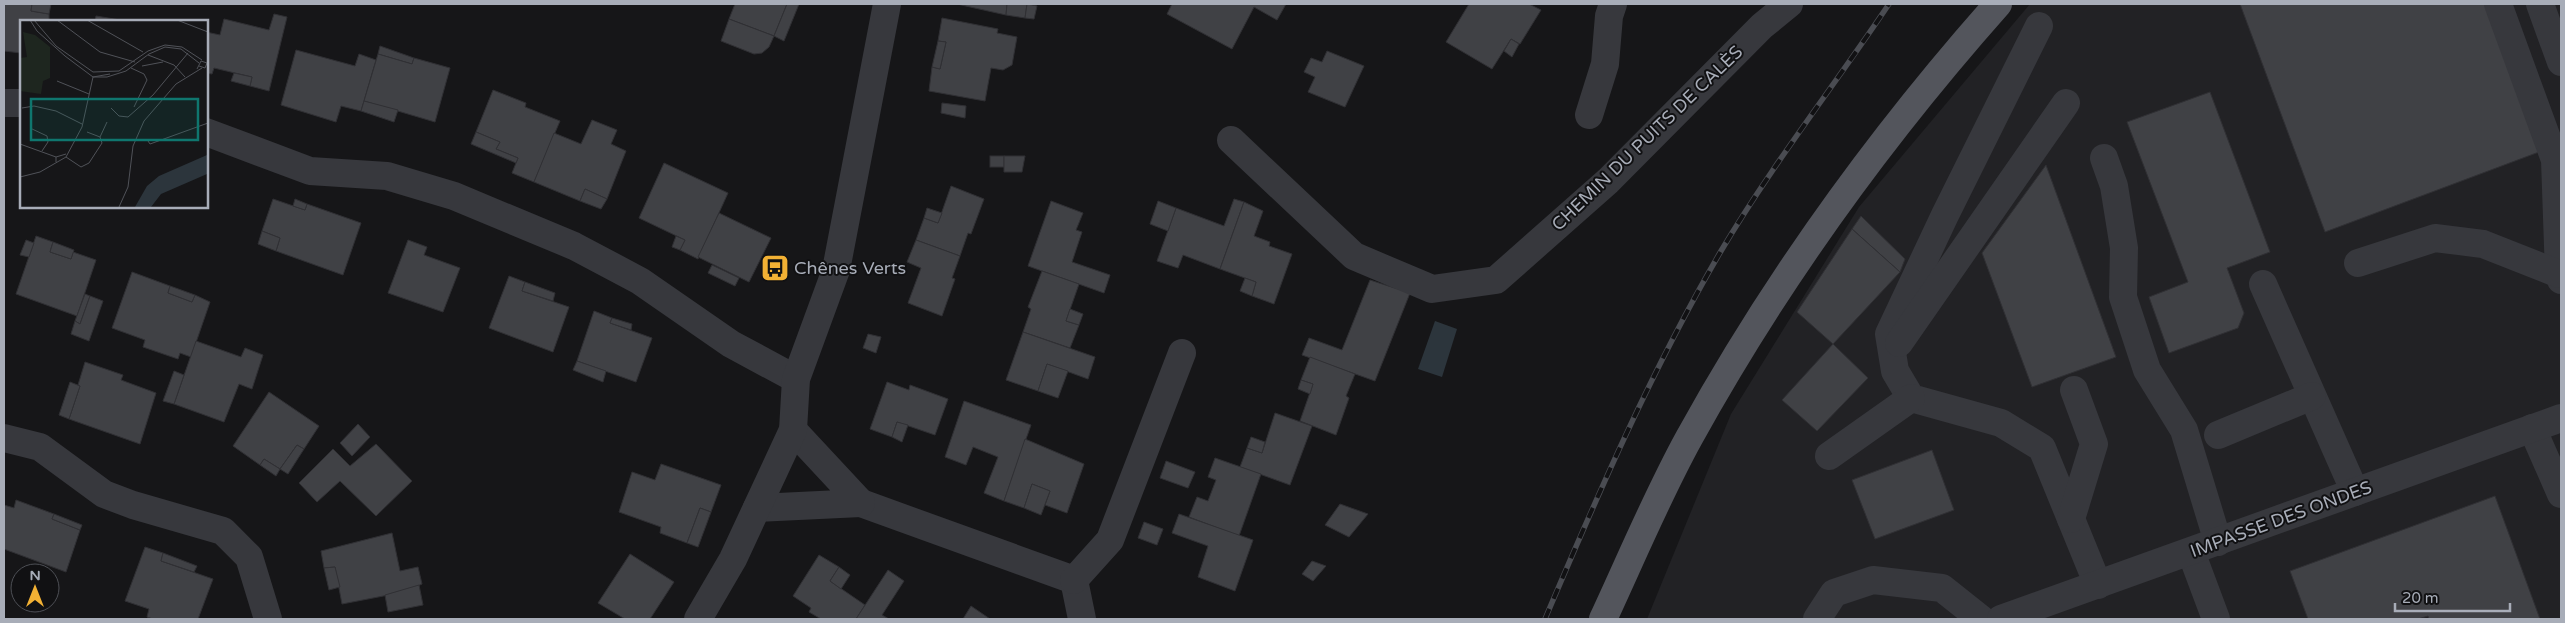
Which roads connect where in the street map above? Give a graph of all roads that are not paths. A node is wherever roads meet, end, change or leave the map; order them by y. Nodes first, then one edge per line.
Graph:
1 (887, 4) edge
2 (1613, 4) edge
3 (1789, 4) edge
4 (1998, 4) edge
5 (2498, 4) edge
6 (2540, 4) edge
7 (2039, 26) dead end
8 (2561, 62) edge
9 (4, 103) edge
10 (2066, 103) dead end
11 (20, 104) edge
12 (1589, 115) dead end
13 (208, 133) edge
14 (1231, 140) dead end
15 (2104, 158) dead end
16 (2358, 263) dead end
17 (2560, 277) edge
18 (2263, 284) dead end
19 (1182, 353) dead end
20 (1892, 353) junction
21 (796, 379) junction
22 (2074, 390) dead end
23 (2312, 396) junction
24 (1911, 398) junction
25 (2561, 418) edge
26 (2532, 428) junction
27 (794, 430) junction
28 (2218, 435) dead end
29 (4, 438) edge
30 (1829, 456) dead end
31 (2355, 492) junction
32 (2561, 494) edge
33 (861, 503) junction
34 (756, 508) junction
35 (2071, 518) junction
36 (2218, 542) junction
37 (2190, 552) junction
38 (1074, 580) junction
39 (2098, 585) junction
40 (268, 619) edge
41 (698, 619) edge
42 (1082, 619) edge
43 (1603, 619) edge
44 (1817, 619) edge
45 (1981, 619) edge
46 (2001, 619) edge
47 (2216, 619) edge

1 - 21 street
2 - 12 street
3 - 14 street, CHEMIN DU PUITS DE CALÈS
4 - 43 main road
5 - 17 street
6 - 8 street
7 - 20 street
9 - 11 street
10 - 20 street
13 - 21 street
15 - 36 street
16 - 17 street
18 - 23 street
19 - 38 street
20 - 24 street
21 - 27 street
22 - 35 street
23 - 28 street
23 - 31 street
24 - 30 street
24 - 35 street
25 - 26 street, IMPASSE DES ONDES
26 - 31 street, IMPASSE DES ONDES
26 - 32 street
27 - 33 street
27 - 34 street
29 - 40 street
31 - 36 street, IMPASSE DES ONDES
33 - 34 street
33 - 38 street
34 - 41 street
35 - 39 street
36 - 37 street, IMPASSE DES ONDES
37 - 39 street, IMPASSE DES ONDES
37 - 47 street
38 - 42 street
39 - 46 street, IMPASSE DES ONDES
44 - 45 street

